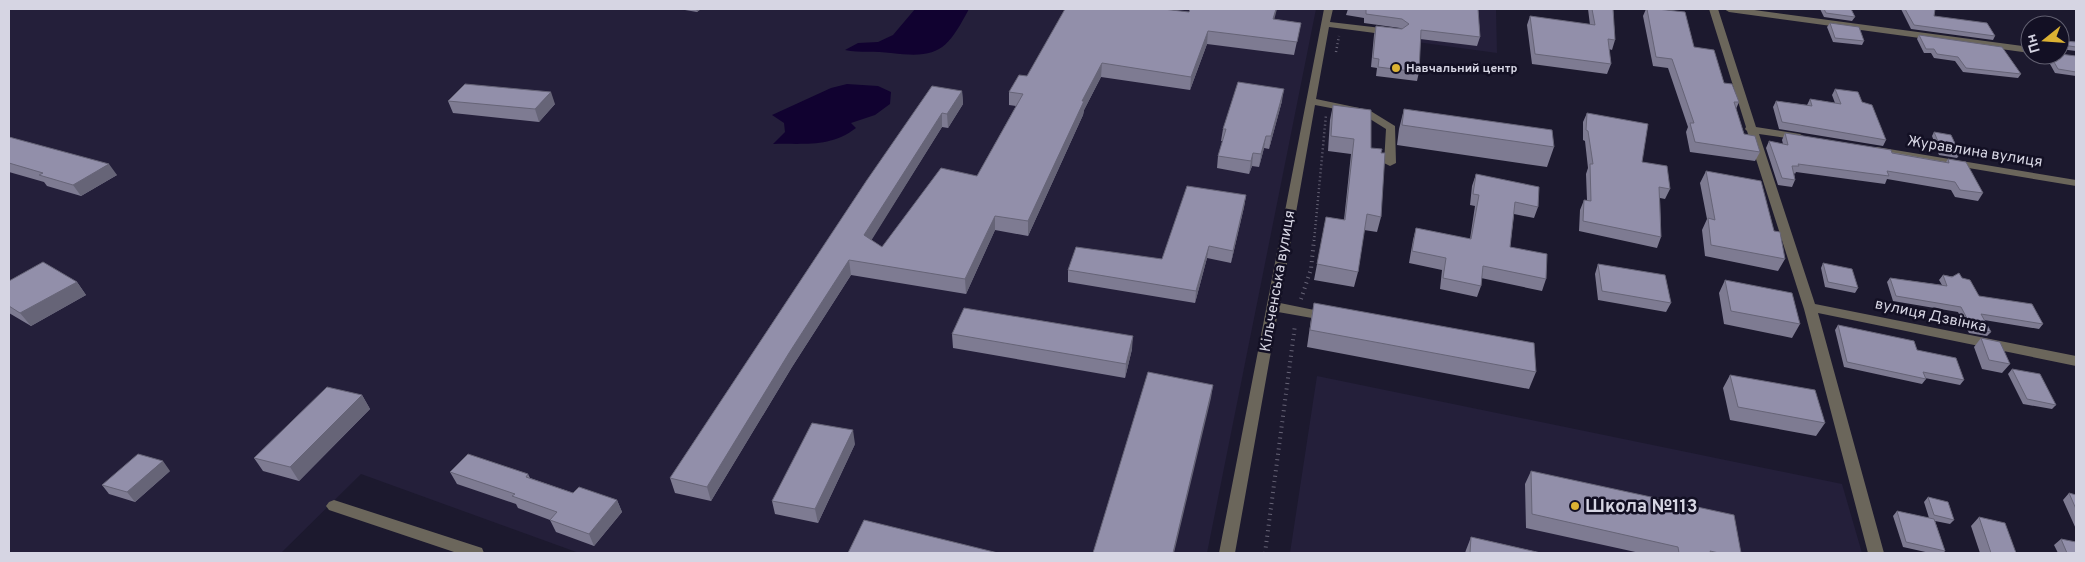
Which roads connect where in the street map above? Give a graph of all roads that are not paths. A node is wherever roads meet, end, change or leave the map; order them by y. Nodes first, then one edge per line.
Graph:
1 (1328, 9) edge
2 (1713, 9) edge
3 (1729, 9) edge
4 (1820, 9) edge
5 (1826, 21) junction
6 (1325, 24) junction
7 (1400, 33) edge
8 (2020, 49) edge
9 (1310, 101) junction
10 (1750, 129) junction
11 (1808, 138) edge
12 (1865, 148) edge
13 (1390, 162) dead end
14 (2076, 183) edge
15 (1272, 306) junction
16 (1809, 307) junction
17 (1344, 320) edge
18 (2076, 361) edge
19 (334, 506) dead end
20 (476, 553) edge
21 (1227, 553) edge
22 (1876, 553) edge

1 - 6 street, Кільченська вулиця
2 - 10 street
3 - 5 street
4 - 5 street
5 - 8 street
6 - 7 street
6 - 9 street, Кільченська вулиця
9 - 13 street
9 - 15 street, Кільченська вулиця
10 - 11 street
10 - 16 street
12 - 14 street, Журавлина вулиця
15 - 17 street
15 - 21 street, Кільченська вулиця
16 - 18 street, вулиця Дзвінка
16 - 22 street
19 - 20 street

